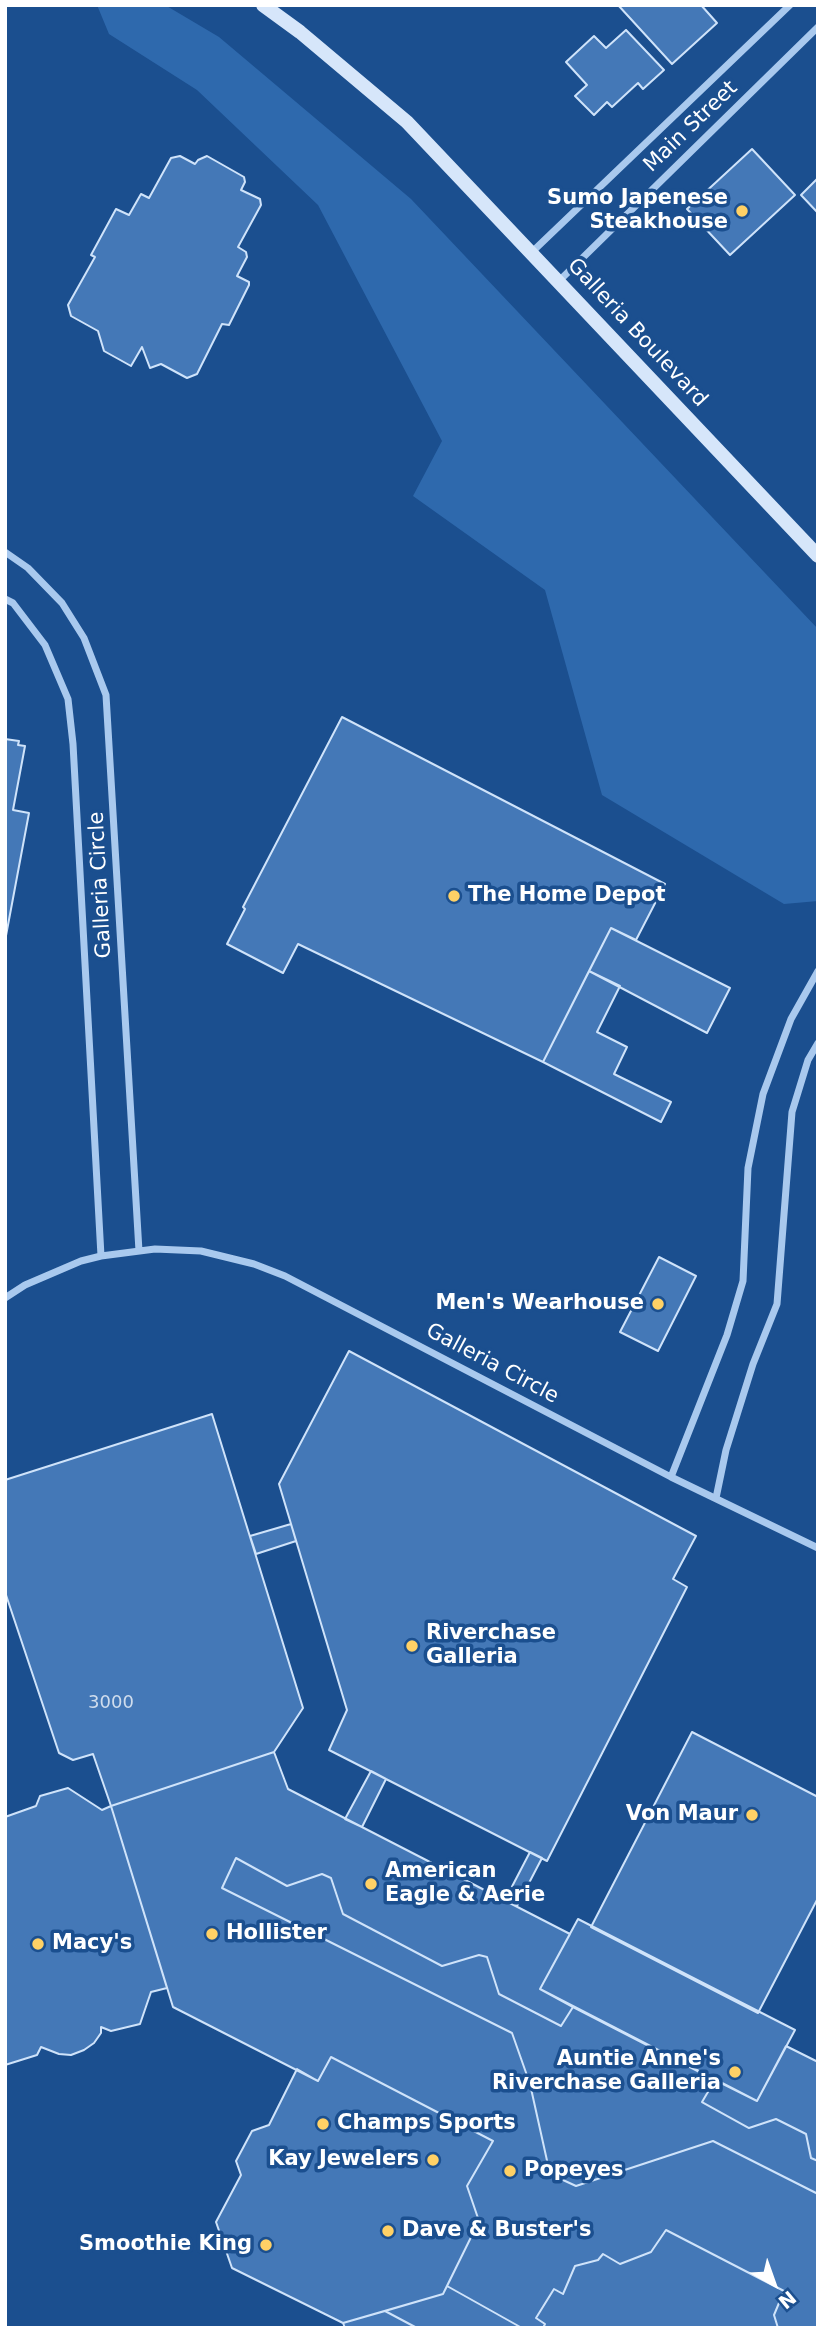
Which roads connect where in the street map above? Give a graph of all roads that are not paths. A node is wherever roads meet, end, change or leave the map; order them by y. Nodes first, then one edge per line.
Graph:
1 (263, 5) edge
2 (790, 5) edge
3 (818, 27) edge
4 (532, 252) junction
5 (559, 281) junction
6 (5, 552) edge
7 (818, 556) edge
8 (5, 599) edge
9 (818, 971) edge
10 (818, 1043) edge
11 (139, 1251) junction
12 (101, 1256) junction
13 (5, 1298) edge
14 (671, 1477) junction
15 (716, 1498) junction
16 (818, 1548) edge

1 - 4 main road, Galleria Boulevard
2 - 4 street, Main Street
3 - 5 street, Main Street
4 - 5 main road, Galleria Boulevard
5 - 7 main road, Galleria Boulevard
6 - 11 street, Galleria Circle
8 - 12 street, Galleria Circle
9 - 14 street
10 - 15 street
11 - 12 street, Galleria Circle
11 - 14 street, Galleria Circle
12 - 13 street, Galleria Circle
14 - 15 street, Galleria Circle
15 - 16 street, Galleria Circle

